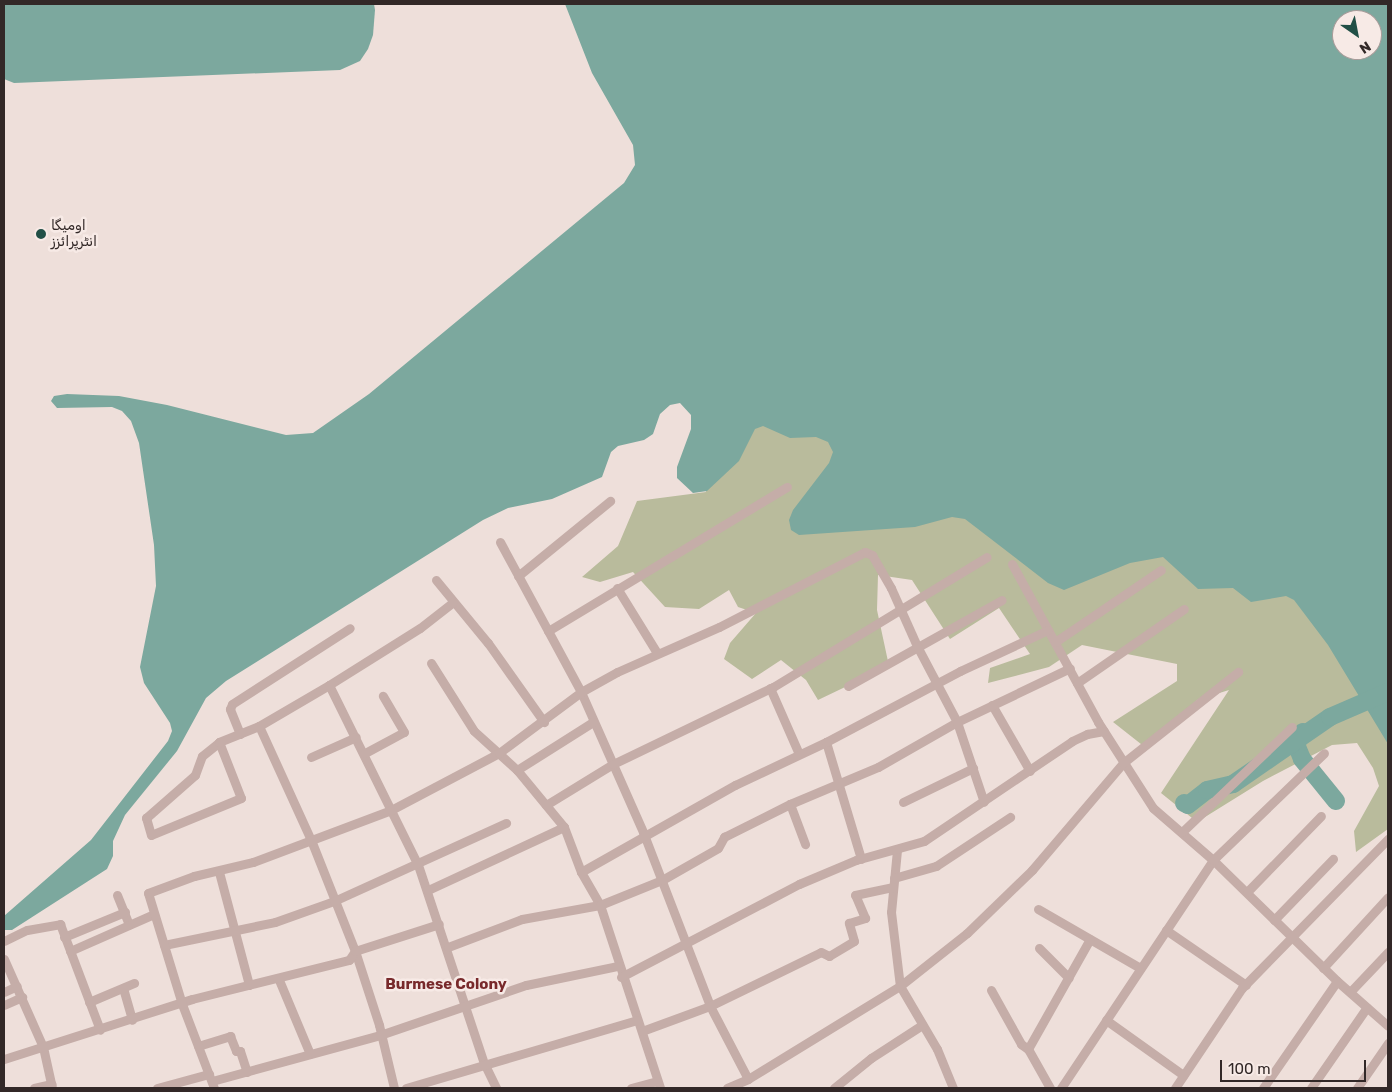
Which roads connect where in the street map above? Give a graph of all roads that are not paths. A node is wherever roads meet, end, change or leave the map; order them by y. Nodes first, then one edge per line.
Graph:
1 (787, 487) dead end
2 (610, 501) dead end
3 (500, 542) dead end
4 (987, 557) dead end
5 (1012, 564) dead end
6 (1161, 570) dead end
7 (518, 576) junction
8 (436, 580) dead end
9 (617, 588) junction
10 (1002, 600) dead end
11 (452, 603) junction
12 (1184, 609) dead end
13 (901, 611) junction
14 (350, 628) dead end
15 (1048, 630) junction
16 (548, 631) junction
17 (1055, 642) junction
18 (917, 646) junction
19 (657, 653) junction
20 (431, 663) dead end
21 (1070, 668) junction
22 (1238, 672) dead end
23 (938, 683) junction
24 (1078, 683) junction
25 (329, 685) junction
26 (848, 686) dead end
27 (770, 688) junction
28 (581, 692) junction
29 (383, 696) dead end
30 (992, 705) junction
31 (544, 722) junction
32 (592, 722) junction
33 (957, 722) junction
34 (259, 726) junction
35 (1292, 727) dead end
36 (1104, 732) junction
37 (240, 734) junction
38 (356, 737) junction
39 (219, 742) junction
40 (826, 742) junction
41 (365, 753) junction
42 (499, 753) junction
43 (1324, 753) dead end
44 (799, 754) junction
45 (311, 758) dead end
46 (1123, 763) junction
47 (612, 764) junction
48 (973, 768) junction
49 (517, 770) junction
50 (1030, 771) junction
51 (839, 784) junction
52 (902, 802) dead end
53 (984, 802) junction
54 (790, 804) junction
55 (546, 805) junction
56 (391, 810) junction
57 (1321, 816) dead end
58 (1010, 817) dead end
59 (506, 823) dead end
60 (564, 827) junction
61 (1182, 832) junction
62 (645, 839) junction
63 (1388, 839) edge
64 (311, 840) junction
65 (804, 844) dead end
66 (898, 850) junction
67 (861, 859) junction
68 (1333, 859) dead end
69 (1214, 860) junction
70 (418, 864) junction
71 (219, 872) junction
72 (581, 872) junction
73 (894, 878) junction
74 (662, 880) junction
75 (892, 888) junction
76 (428, 890) junction
77 (1247, 892) junction
78 (117, 895) dead end
79 (1388, 897) edge
80 (334, 901) junction
81 (600, 905) junction
82 (1038, 909) dead end
83 (125, 912) junction
84 (154, 914) junction
85 (1274, 920) junction
86 (439, 924) junction
87 (129, 925) junction
88 (234, 930) junction
89 (1166, 930) junction
90 (64, 936) junction
91 (1292, 938) junction
92 (1090, 939) junction
93 (4, 941) edge
94 (684, 944) junction
95 (164, 945) junction
96 (448, 947) junction
97 (1039, 948) dead end
98 (70, 951) junction
99 (355, 951) junction
100 (1388, 952) edge
101 (4, 959) edge
102 (618, 966) junction
103 (1140, 968) junction
104 (1323, 968) junction
105 (621, 976) junction
106 (1069, 978) junction
107 (279, 980) junction
108 (1337, 981) junction
109 (134, 983) dead end
110 (249, 985) junction
111 (1246, 985) junction
112 (17, 986) junction
113 (900, 986) junction
114 (123, 988) junction
115 (991, 990) dead end
116 (4, 992) edge
117 (1350, 992) junction
118 (22, 997) junction
119 (89, 1002) junction
120 (182, 1004) junction
121 (4, 1005) edge
122 (466, 1006) junction
123 (710, 1006) junction
124 (1367, 1007) junction
125 (132, 1020) junction
126 (637, 1020) junction
127 (1106, 1020) junction
128 (922, 1025) junction
129 (1388, 1026) edge
130 (100, 1030) junction
131 (642, 1031) junction
132 (380, 1035) junction
133 (1388, 1043) edge
134 (198, 1046) junction
135 (43, 1047) junction
136 (1028, 1049) junction
137 (310, 1054) junction
138 (4, 1059) edge
139 (484, 1063) junction
140 (247, 1072) junction
141 (1183, 1075) junction
142 (748, 1079) junction
143 (212, 1081) edge
144 (658, 1085) edge
145 (52, 1086) edge
146 (34, 1088) edge
147 (157, 1088) edge
148 (394, 1088) edge
149 (406, 1088) edge
150 (496, 1088) edge
151 (631, 1088) edge
152 (727, 1088) edge
153 (834, 1088) edge
154 (953, 1088) edge
155 (1050, 1088) edge
156 (1061, 1088) edge
157 (1175, 1088) edge
158 (1263, 1088) edge
159 (1311, 1088) edge
160 (1357, 1088) edge

1 - 9 street
2 - 7 street
3 - 7 street
4 - 13 street
5 - 15 street
6 - 17 street
7 - 16 street
8 - 11 street
9 - 16 street
9 - 19 street
10 - 18 street
11 - 25 street
11 - 31 street
12 - 24 street
13 - 18 street
13 - 19 street
13 - 27 street
14 - 37 street
15 - 17 street
15 - 23 street
16 - 28 street
17 - 21 street
18 - 23 street
18 - 26 street
19 - 28 street
20 - 42 street
21 - 24 street
21 - 30 street
22 - 46 street
23 - 33 street
23 - 40 street
24 - 36 street
25 - 34 street
25 - 38 street
27 - 44 street
27 - 47 street
28 - 31 street
28 - 32 street
29 - 41 street
30 - 33 street
30 - 50 street
31 - 42 street
32 - 47 street
32 - 49 street
33 - 48 street
33 - 51 street
34 - 37 street
34 - 64 street
35 - 61 street
36 - 46 street
36 - 50 street
37 - 39 street
38 - 41 street
38 - 45 street
39 - 39 street
40 - 44 street
40 - 51 street
41 - 56 street
42 - 49 street
42 - 56 street
43 - 69 street
44 - 62 street
46 - 61 street
46 - 113 street
47 - 55 street
47 - 62 street
48 - 52 street
48 - 53 street
49 - 55 street
50 - 53 street
51 - 54 street
51 - 67 street
53 - 66 street
54 - 65 street
54 - 74 street
55 - 60 street
56 - 64 street
56 - 70 street
57 - 77 street
58 - 73 street
59 - 70 street
60 - 72 street
60 - 76 street
61 - 69 street
62 - 72 street
62 - 74 street
63 - 91 street
64 - 71 street
64 - 80 street
66 - 67 street
66 - 73 street
67 - 94 street
68 - 85 street
69 - 77 street
69 - 89 street
70 - 76 street
70 - 80 street
71 - 84 street
71 - 88 street
72 - 81 street
73 - 75 street
74 - 81 street
74 - 94 street
75 - 113 street
75 - 123 street
76 - 86 street
77 - 85 street
78 - 83 street
79 - 104 street
80 - 88 street
80 - 99 street
81 - 96 street
81 - 102 street
82 - 92 street
83 - 87 street
83 - 90 street
84 - 87 street
84 - 95 street
85 - 91 street
86 - 96 street
86 - 99 street
87 - 98 street
88 - 95 street
88 - 110 street
89 - 103 street
89 - 111 street
90 - 93 street
90 - 98 street
91 - 104 street
91 - 111 street
92 - 103 street
92 - 106 street
94 - 105 street
94 - 123 street
95 - 120 street
96 - 122 street
97 - 106 street
98 - 119 street
99 - 107 street
99 - 132 street
100 - 117 street
101 - 112 street
102 - 105 street
102 - 122 street
103 - 127 street
104 - 108 street
105 - 126 street
106 - 136 street
107 - 110 street
107 - 137 street
108 - 117 street
108 - 158 street
109 - 114 street
110 - 120 street
111 - 141 street
112 - 116 street
112 - 118 street
113 - 128 street
113 - 142 street
114 - 119 street
114 - 125 street
115 - 136 street
117 - 124 street
118 - 121 street
118 - 135 street
119 - 130 street
120 - 125 street
120 - 134 street
122 - 132 street
122 - 139 street
123 - 131 street
123 - 142 street
124 - 129 street
124 - 159 street
125 - 130 street
126 - 131 street
126 - 139 street
127 - 141 street
127 - 156 street
128 - 153 street
128 - 154 street
130 - 135 street
131 - 144 street
132 - 137 street
132 - 148 street
133 - 160 street
134 - 140 street
134 - 143 street
135 - 138 street
135 - 145 street
136 - 155 street
137 - 140 street
139 - 149 street
139 - 150 street
140 - 143 street
141 - 157 street
142 - 152 street
143 - 147 street
144 - 151 street
145 - 146 street

